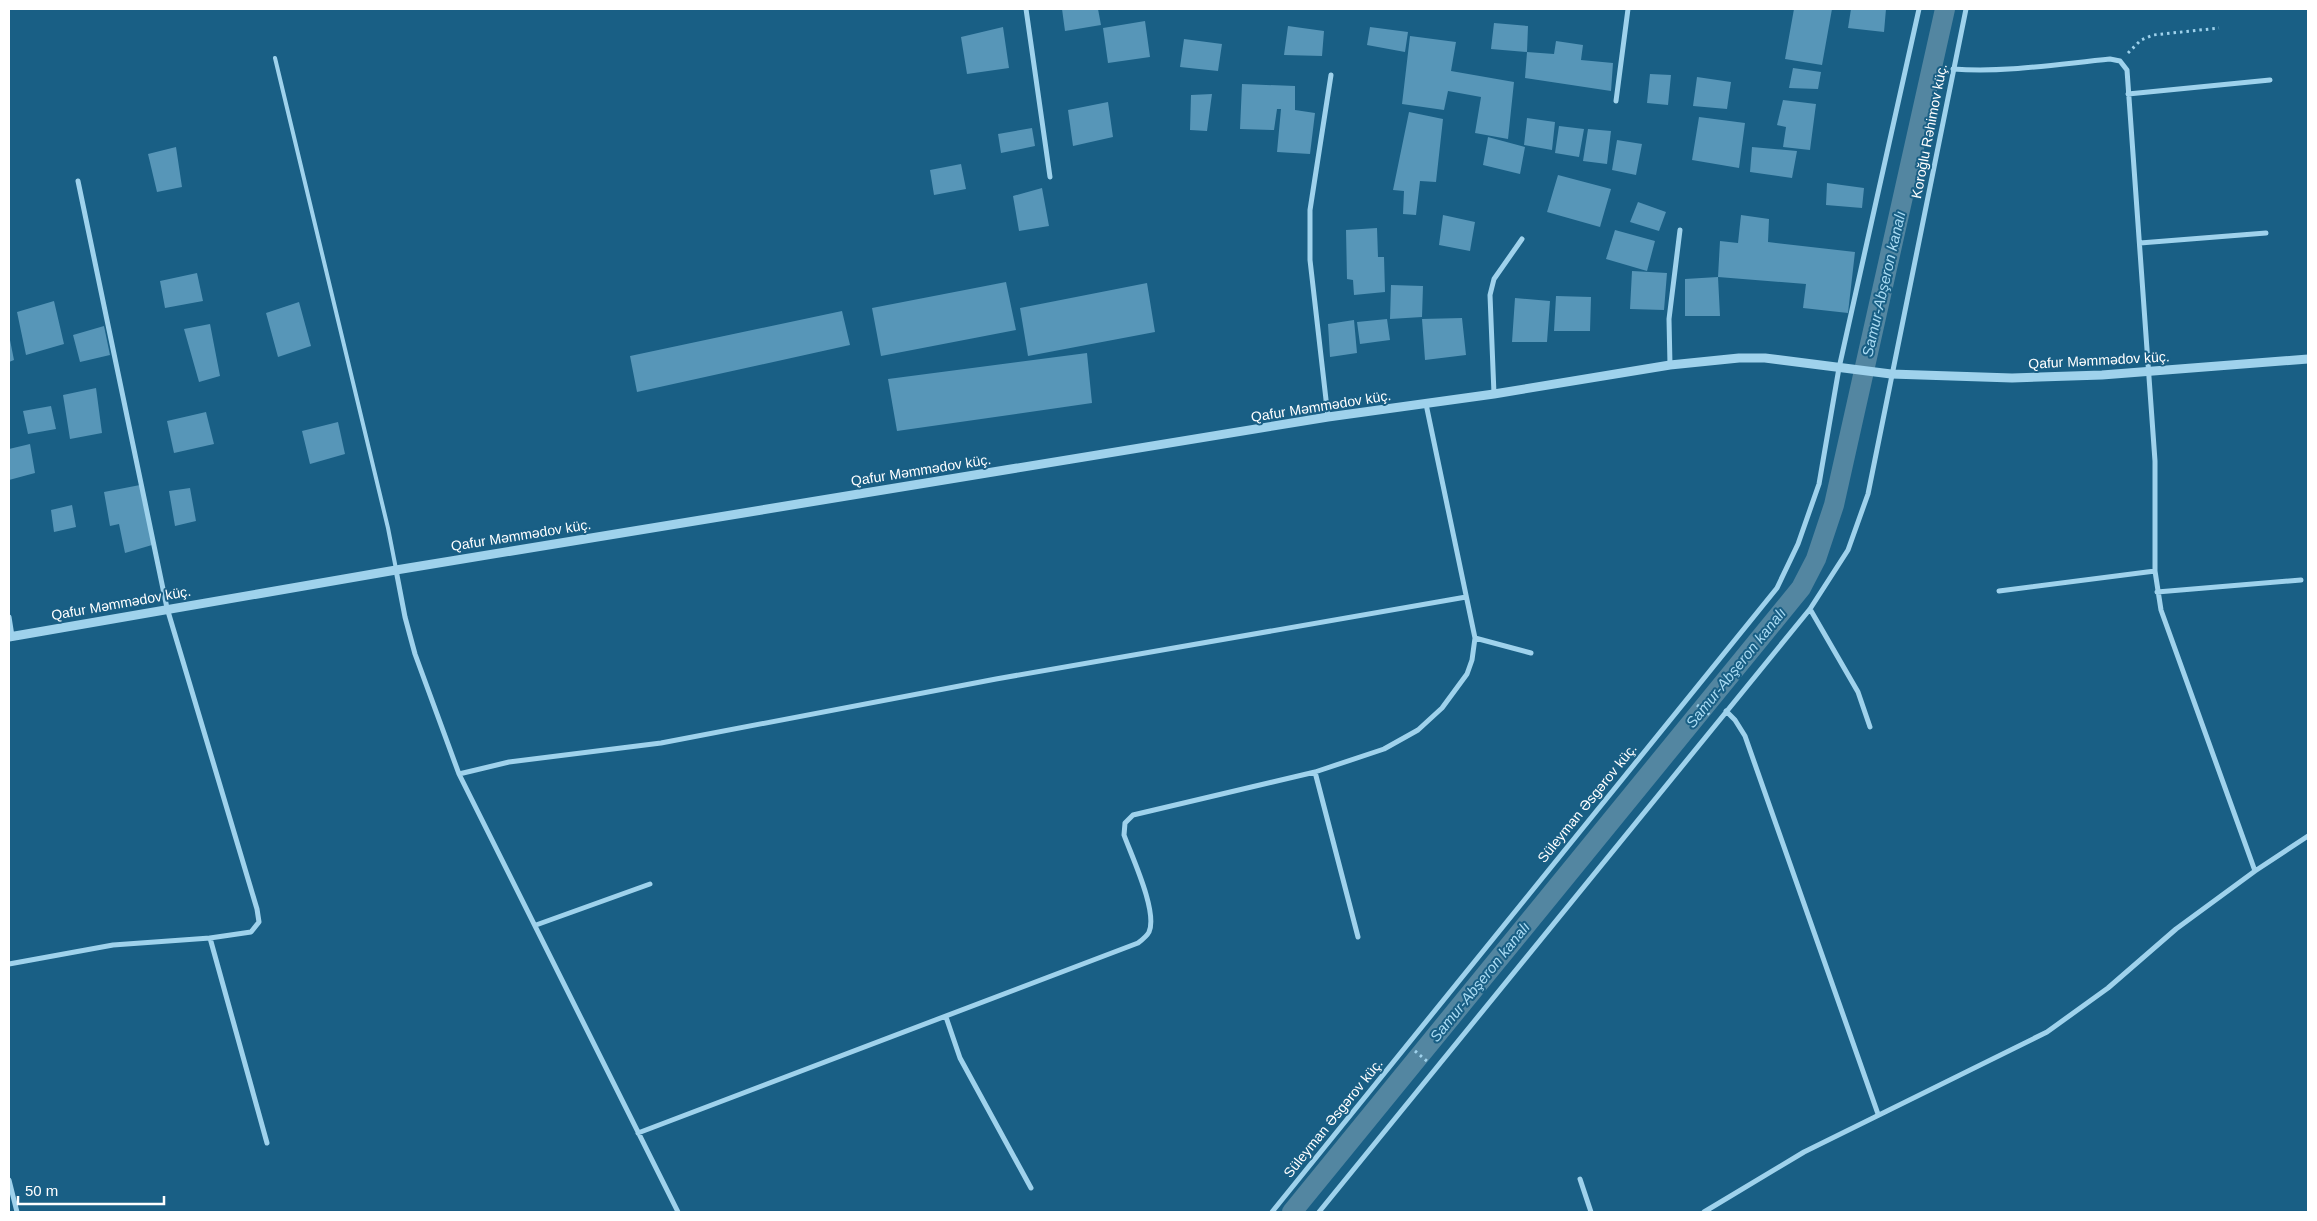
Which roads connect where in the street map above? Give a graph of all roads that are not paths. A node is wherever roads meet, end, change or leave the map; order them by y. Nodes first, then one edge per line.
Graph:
1 (1026, 9) edge
2 (1628, 9) edge
3 (1919, 9) edge
4 (1966, 9) edge
5 (275, 58) dead end
6 (1953, 69) junction
7 (1331, 75) dead end
8 (2270, 80) dead end
9 (2128, 94) junction
10 (1616, 100) dead end
11 (1050, 177) dead end
12 (78, 181) dead end
13 (1680, 230) dead end
14 (2266, 233) dead end
15 (1522, 239) dead end
16 (2140, 243) junction
17 (2308, 359) edge
18 (1670, 365) junction
19 (1839, 368) junction
20 (2148, 371) junction
21 (1892, 374) junction
22 (1494, 394) junction
23 (1426, 404) junction
24 (1328, 417) junction
25 (396, 570) junction
26 (2155, 570) junction
27 (2301, 580) dead end
28 (2000, 591) dead end
29 (2157, 592) junction
30 (1466, 597) junction
31 (167, 608) junction
32 (1810, 609) junction
33 (9, 616) edge
34 (10, 637) edge
35 (1475, 638) junction
36 (1531, 653) dead end
37 (1726, 711) junction
38 (1870, 727) dead end
39 (1315, 772) junction
40 (459, 774) junction
41 (2308, 836) edge
42 (2256, 871) junction
43 (650, 884) dead end
44 (536, 925) junction
45 (1358, 937) dead end
46 (210, 938) junction
47 (9, 964) edge
48 (946, 1018) junction
49 (1878, 1114) junction
50 (638, 1133) junction
51 (267, 1143) dead end
52 (1580, 1179) dead end
53 (9, 1180) edge
54 (1031, 1188) dead end
55 (17, 1212) edge
56 (678, 1212) edge
57 (1272, 1212) edge
58 (1319, 1212) edge
59 (1591, 1212) edge
60 (1704, 1212) edge

1 - 11 street
2 - 10 street
3 - 19 street
4 - 6 street, Koroğlu Rəhimov küç.
5 - 25 lane
6 - 9 street
6 - 21 street, Koroğlu Rəhimov küç.
7 - 24 street
8 - 9 street
9 - 16 street
12 - 31 street
13 - 18 street
14 - 16 street
15 - 22 street
16 - 20 street
17 - 20 street, Qafur Məmmədov küç.
18 - 19 street, Qafur Məmmədov küç.
18 - 22 street, Qafur Məmmədov küç.
19 - 21 street, Qafur Məmmədov küç.
19 - 57 street, Süleyman Əsgərov küç.
20 - 21 street, Qafur Məmmədov küç.
20 - 26 street
21 - 32 street
22 - 23 street, Qafur Məmmədov küç.
23 - 24 street, Qafur Məmmədov küç.
23 - 30 street
24 - 25 street, Qafur Məmmədov küç.
25 - 31 street, Qafur Məmmədov küç.
25 - 40 street
26 - 28 street
26 - 29 street
27 - 29 street
29 - 42 street
30 - 35 street
30 - 40 street
31 - 34 street, Qafur Məmmədov küç.
31 - 46 street
32 - 37 street
32 - 38 street
33 - 34 street
35 - 36 street
35 - 39 street
37 - 49 street
37 - 58 street
39 - 45 street
39 - 48 street
40 - 44 street
41 - 42 street
42 - 49 street
43 - 44 street
44 - 50 street
46 - 47 street
46 - 51 street
48 - 50 street
48 - 54 street
49 - 60 street
50 - 56 street
52 - 59 street
53 - 55 street

